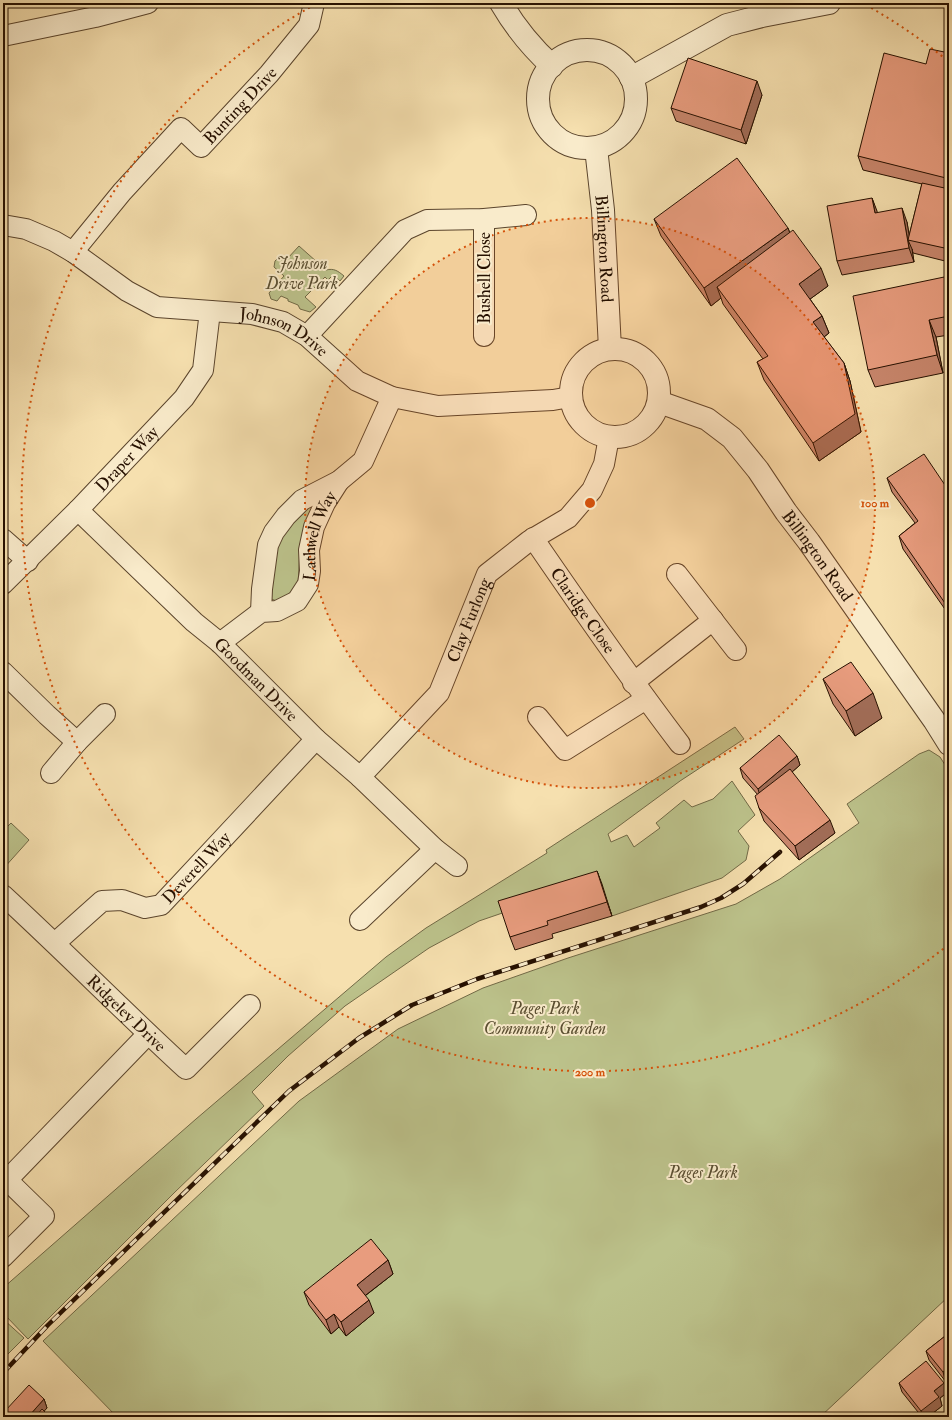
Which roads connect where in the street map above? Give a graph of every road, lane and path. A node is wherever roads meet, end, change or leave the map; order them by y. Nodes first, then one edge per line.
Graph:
1 (148, 3) edge
2 (314, 3) edge
3 (501, 3) edge
4 (829, 3) edge
5 (123, 6) edge
6 (3, 36) edge
7 (552, 66) junction
8 (631, 78) junction
9 (596, 148) junction
10 (526, 216) dead end
11 (484, 219) junction
12 (3, 225) edge
13 (73, 252) junction
14 (210, 311) junction
15 (308, 336) junction
16 (484, 336) dead end
17 (610, 349) junction
18 (392, 397) junction
19 (570, 397) junction
20 (658, 402) junction
21 (609, 437) junction
22 (339, 481) junction
23 (78, 510) junction
24 (533, 538) junction
25 (3, 539) edge
26 (28, 560) junction
27 (677, 574) dead end
28 (3, 584) edge
29 (261, 612) junction
30 (713, 620) junction
31 (220, 643) junction
32 (736, 650) dead end
33 (3, 672) edge
34 (633, 683) junction
35 (646, 699) junction
36 (105, 714) dead end
37 (538, 717) dead end
38 (316, 739) junction
39 (78, 742) junction
40 (680, 744) dead end
41 (949, 744) edge
42 (51, 772) dead end
43 (360, 777) junction
44 (435, 849) junction
45 (457, 866) dead end
46 (4, 899) edge
47 (360, 920) dead end
48 (55, 943) junction
49 (250, 1005) dead end
50 (148, 1034) junction
51 (5, 1178) edge
52 (3, 1257) edge

1 - 5 street
2 - 13 street, Bunting Drive
3 - 7 street
4 - 8 street
5 - 6 street
7 - 8 street
7 - 9 street
8 - 9 street
9 - 17 street, Billington Road
10 - 11 street, Bushell Close
11 - 15 street, Bushell Close
11 - 16 street, Bushell Close
12 - 13 street, Johnson Drive
13 - 14 street, Johnson Drive
14 - 15 street, Johnson Drive
14 - 23 street, Draper Way
15 - 18 street, Johnson Drive
17 - 19 street
17 - 20 street
18 - 19 street, Johnson Drive
18 - 22 street, Lathwell Way
19 - 21 street
20 - 21 street
20 - 41 street, Billington Road
21 - 24 street, Clay Furlong
22 - 29 street, Lathwell Way
22 - 29 street, Lathwell Way
23 - 26 street, Draper Way
23 - 31 street, Goodman Drive
24 - 34 street, Claridge Close
24 - 43 street, Clay Furlong
25 - 26 street
26 - 28 street, Draper Way
27 - 30 street
29 - 31 street, Lathwell Way
30 - 32 street
30 - 34 street
31 - 38 street, Goodman Drive
33 - 39 street
34 - 35 street, Claridge Close
35 - 37 street
35 - 40 street, Claridge Close
36 - 39 street
38 - 43 street, Goodman Drive
38 - 48 street, Deverell Way
39 - 42 street
43 - 44 street, Goodman Drive
44 - 45 street, Goodman Drive
44 - 47 street
46 - 48 street, Ridgeley Drive
48 - 50 street, Ridgeley Drive
49 - 50 street, Ridgeley Drive
50 - 51 street
51 - 52 street

